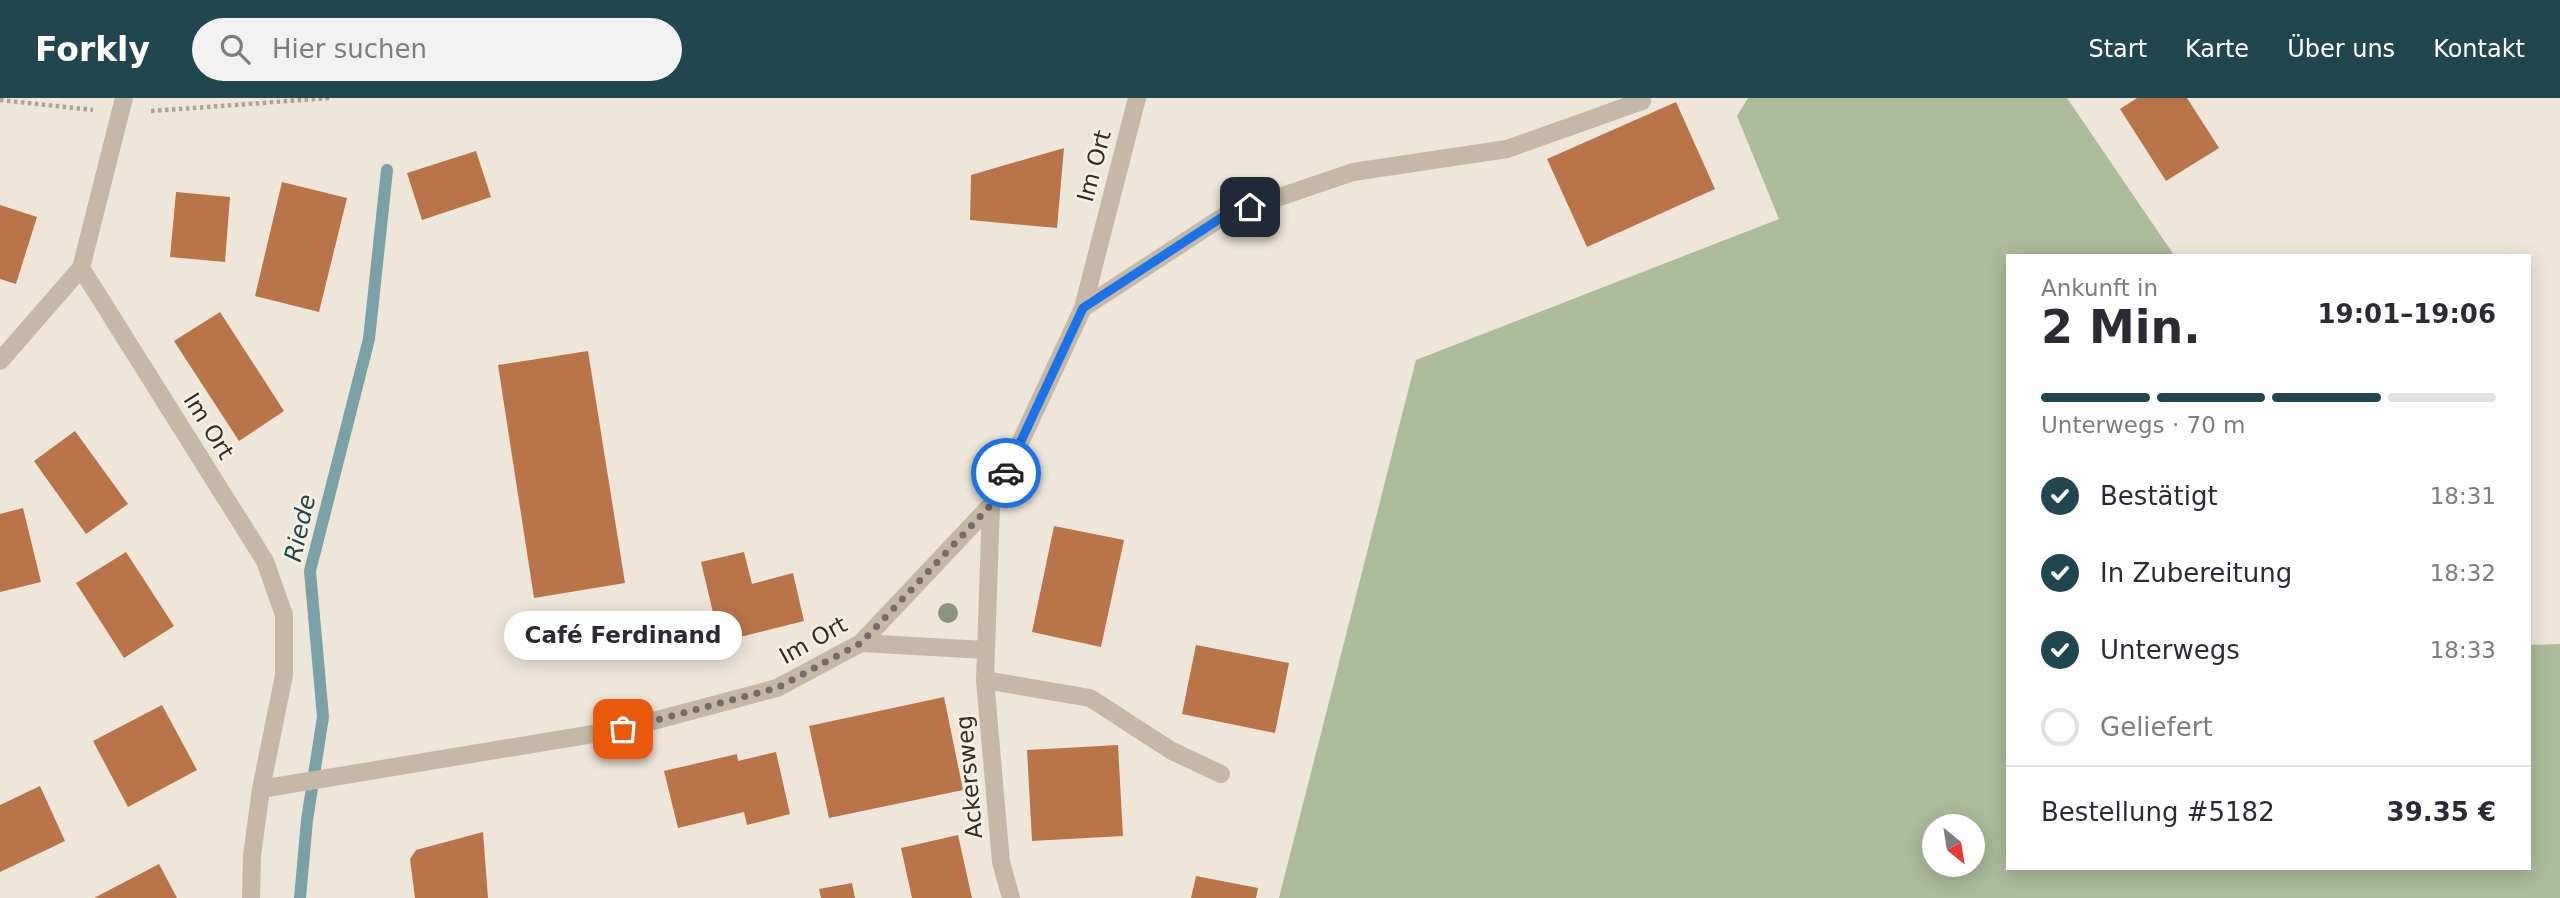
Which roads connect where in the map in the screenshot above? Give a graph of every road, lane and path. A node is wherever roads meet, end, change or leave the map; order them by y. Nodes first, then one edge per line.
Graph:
1 (330, 98) edge
2 (1137, 98) edge
3 (1642, 98) edge
4 (0, 100) edge
5 (122, 105) edge
6 (81, 268) junction
7 (1083, 308) junction
8 (0, 361) edge
9 (991, 505) junction
10 (861, 643) junction
11 (985, 650) junction
12 (985, 680) junction
13 (1221, 774) dead end
14 (261, 789) junction
15 (251, 898) edge
16 (1012, 898) edge

1 - 5 path
2 - 7 street, Im Ort
3 - 7 street
4 - 5 path
5 - 6 street
6 - 8 street
6 - 14 street, Im Ort
7 - 9 street, Im Ort
9 - 10 street, Im Ort
9 - 11 street, Ackersweg
10 - 11 street
10 - 14 street, Im Ort
11 - 12 street, Ackersweg
12 - 13 street
12 - 16 street, Ackersweg
14 - 15 street, Im Ort

